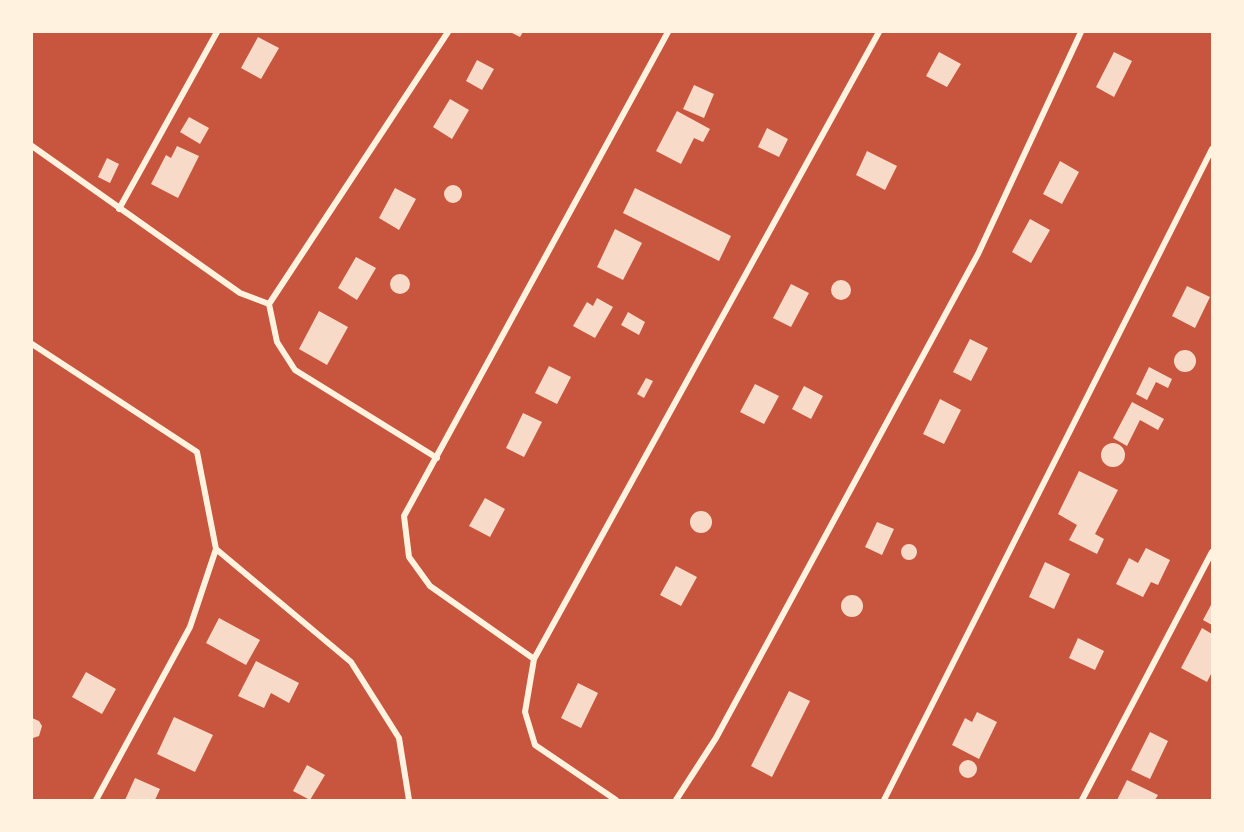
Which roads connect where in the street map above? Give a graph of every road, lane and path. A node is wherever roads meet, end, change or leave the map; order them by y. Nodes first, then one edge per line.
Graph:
1 (217, 32) edge
2 (448, 32) edge
3 (668, 32) edge
4 (879, 32) edge
5 (1081, 32) edge
6 (32, 146) edge
7 (1212, 149) edge
8 (119, 209) junction
9 (268, 304) junction
10 (32, 344) edge
11 (437, 458) junction
12 (216, 549) junction
13 (1212, 552) edge
14 (534, 659) junction
15 (96, 801) edge
16 (409, 801) edge
17 (616, 801) edge
18 (676, 801) edge
19 (884, 801) edge
20 (1082, 801) edge

1 - 8 street
2 - 9 street
3 - 11 street
4 - 14 street
5 - 18 street
6 - 8 street
7 - 19 street
8 - 9 street
9 - 11 street
10 - 12 street
11 - 14 street
12 - 15 street
12 - 16 street
13 - 20 street
14 - 17 street

